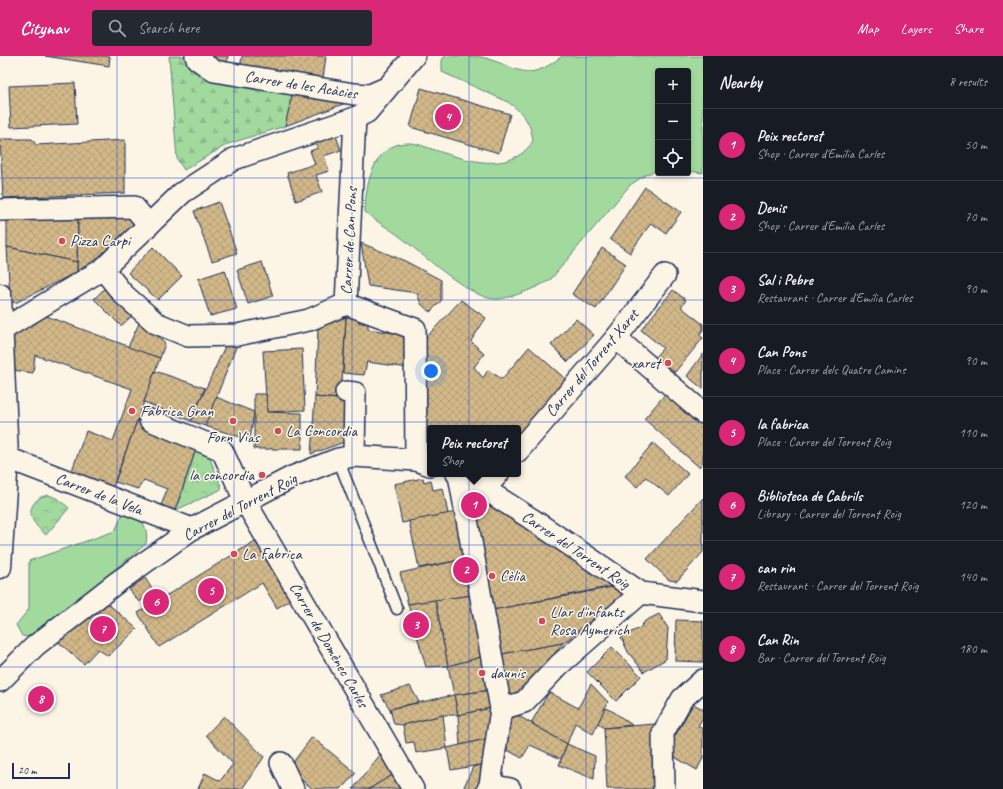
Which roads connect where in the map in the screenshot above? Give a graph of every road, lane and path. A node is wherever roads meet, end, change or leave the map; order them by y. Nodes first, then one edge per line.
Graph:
1 (196, 56) edge
2 (414, 56) edge
3 (386, 88) junction
4 (355, 118) junction
5 (0, 210) edge
6 (149, 225) junction
7 (103, 269) junction
8 (665, 275) dead end
9 (0, 295) edge
10 (346, 304) junction
11 (2, 330) junction
12 (616, 338) junction
13 (346, 392) dead end
14 (703, 413) edge
15 (150, 420) dead end
16 (521, 448) edge
17 (4, 456) edge
18 (346, 458) junction
19 (423, 462) edge
20 (459, 477) edge
21 (463, 477) edge
22 (495, 477) edge
23 (484, 489) junction
24 (245, 501) junction
25 (181, 531) junction
26 (0, 567) edge
27 (641, 593) junction
28 (703, 601) edge
29 (397, 609) dead end
30 (0, 680) edge
31 (703, 680) edge
32 (501, 709) junction
33 (281, 763) dead end
34 (489, 787) edge
35 (293, 789) edge
36 (413, 789) edge
37 (510, 789) edge
38 (664, 789) edge

1 - 3 street, Carrer de les Acàcies
2 - 3 street
3 - 4 street
4 - 6 street
4 - 10 street, Carrer de Can Pons
5 - 6 street
6 - 7 street
7 - 10 street
7 - 11 street
8 - 12 street, Carrer del Torrent Xaret
9 - 11 street
10 - 19 street, Carrer de Can Pons
11 - 17 street
12 - 14 street
12 - 16 street, Carrer del Torrent Xaret
13 - 18 street
15 - 24 street, Carrer de Domènec Carles
17 - 25 street, Carrer de la Vela
17 - 26 street
18 - 19 street, Carrer del Torrent Roig
18 - 24 street, Carrer del Torrent Roig
18 - 29 lane
20 - 32 street
21 - 23 street, Carrer del Torrent Roig
22 - 23 street
23 - 27 street, Carrer del Torrent Roig
24 - 25 street, Carrer del Torrent Roig
24 - 36 street, Carrer de Domènec Carles
25 - 30 street, Carrer del Torrent Roig
27 - 28 street, Carrer del Torrent Roig
27 - 32 street
31 - 38 street
32 - 34 street
33 - 35 street
34 - 37 street

